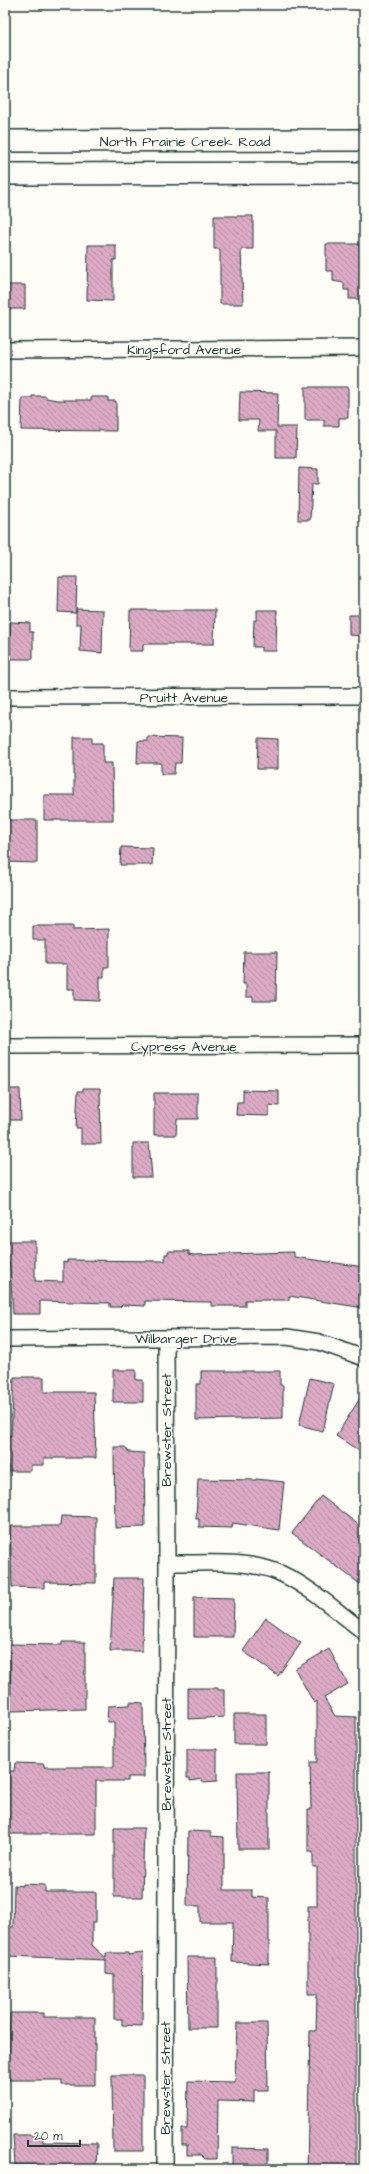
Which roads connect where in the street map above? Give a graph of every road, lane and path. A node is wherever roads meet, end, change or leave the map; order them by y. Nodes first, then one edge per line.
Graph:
1 (364, 140) edge
2 (5, 141) edge
3 (249, 141) junction
4 (250, 173) junction
5 (364, 173) edge
6 (5, 174) edge
7 (364, 348) edge
8 (5, 350) edge
9 (364, 696) edge
10 (5, 697) edge
11 (364, 1045) edge
12 (5, 1046) edge
13 (5, 1339) edge
14 (166, 1339) junction
15 (364, 1358) edge
16 (167, 1563) junction
17 (364, 1632) edge
18 (165, 2169) edge

1 - 3 main road, North Prairie Creek Road
2 - 3 main road, North Prairie Creek Road
3 - 4 main road
4 - 5 main road
4 - 6 main road
7 - 8 street, Kingsford Avenue
9 - 10 street, Pruitt Avenue
11 - 12 street, Cypress Avenue
13 - 14 street, Wilbarger Drive
14 - 15 street, Wilbarger Drive
14 - 16 street, Brewster Street
16 - 17 street
16 - 18 street, Brewster Street

